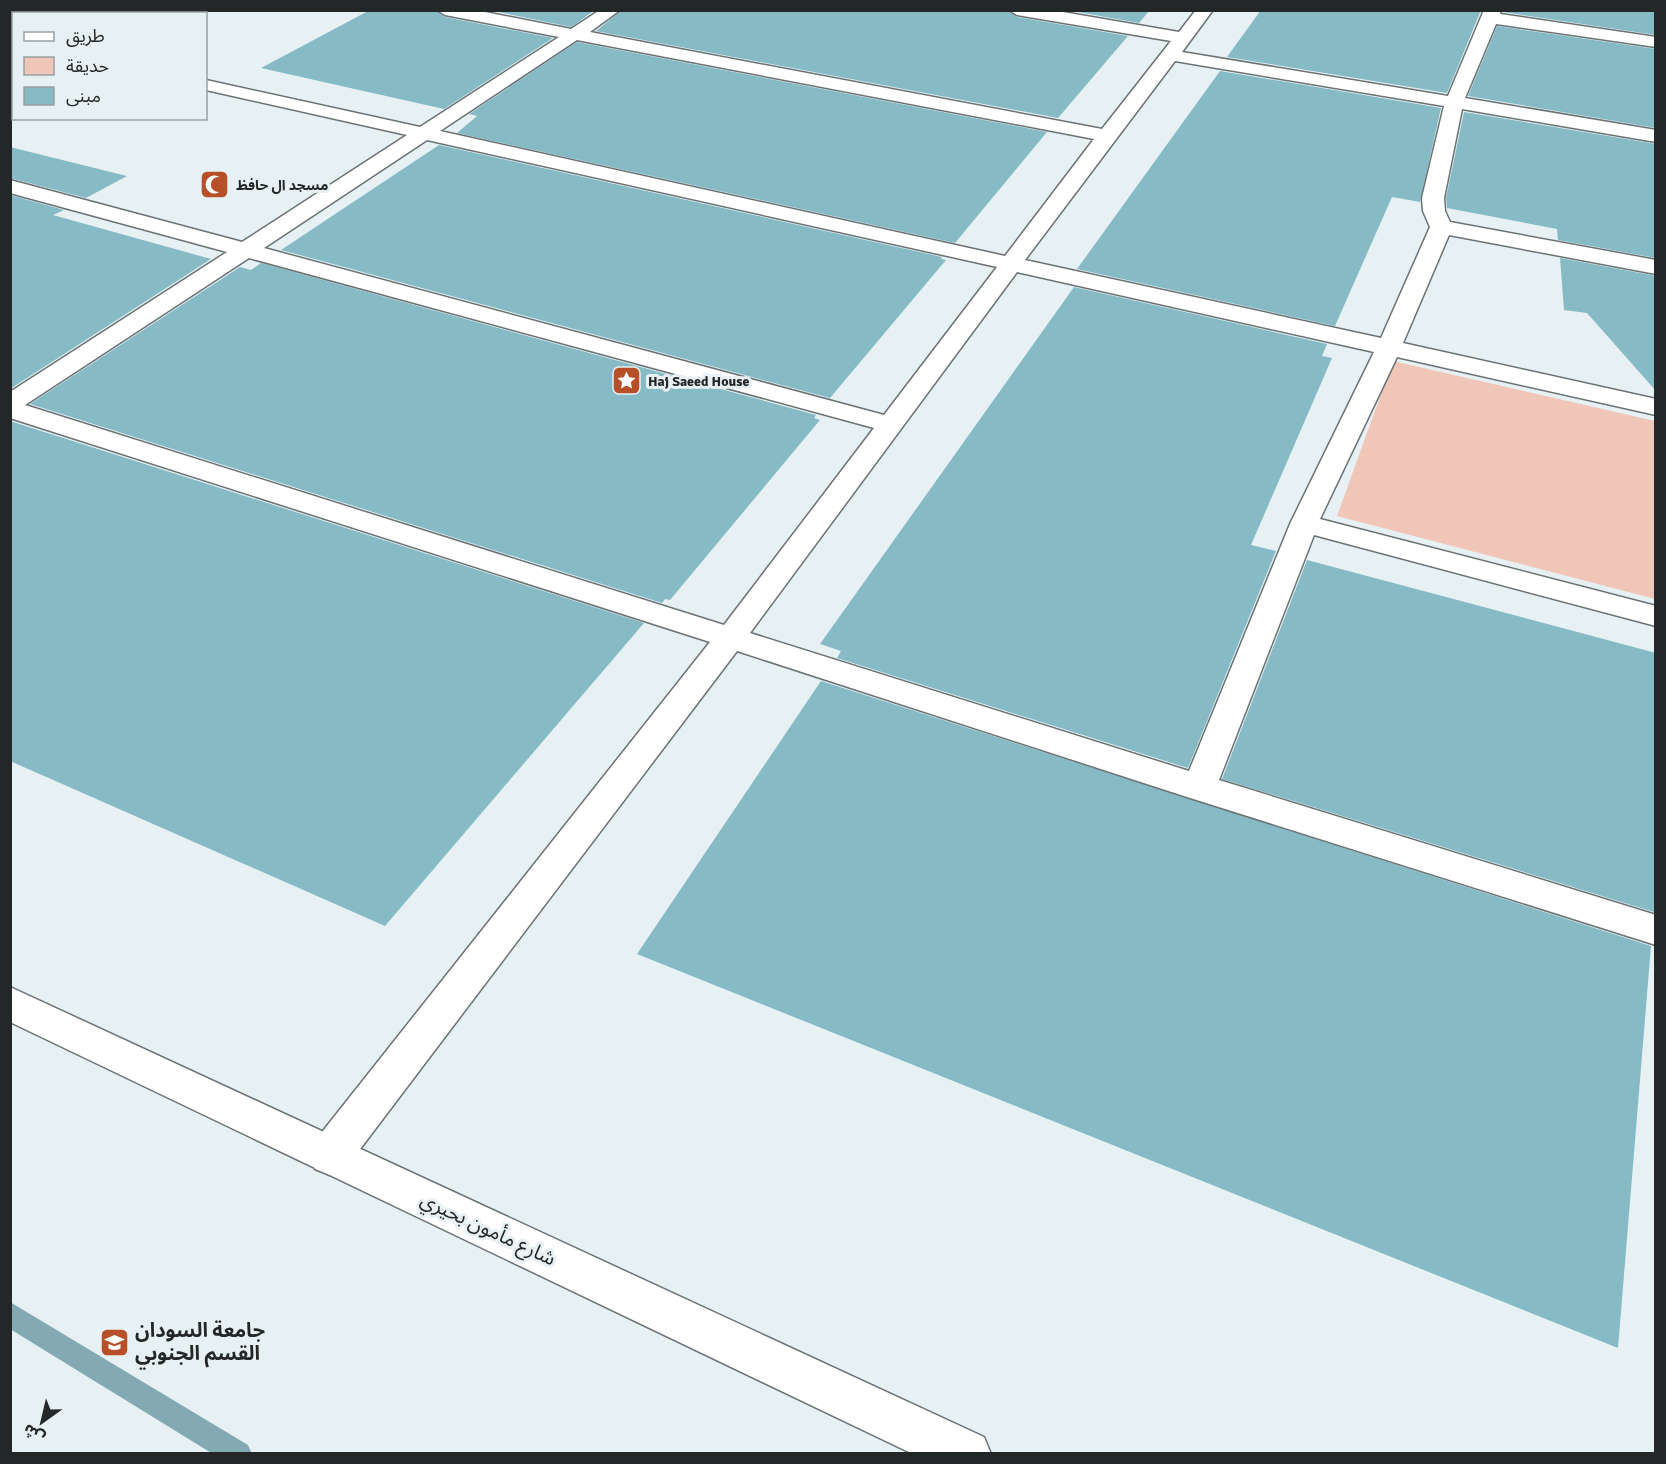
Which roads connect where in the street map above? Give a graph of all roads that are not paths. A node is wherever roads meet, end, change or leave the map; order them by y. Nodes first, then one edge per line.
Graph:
1 (445, 10) edge
2 (612, 10) edge
3 (1017, 10) edge
4 (1206, 10) edge
5 (1491, 14) edge
6 (574, 35) junction
7 (1656, 42) edge
8 (1177, 46) junction
9 (207, 85) edge
10 (1454, 103) junction
11 (423, 134) junction
12 (1107, 136) junction
13 (1656, 136) edge
14 (10, 186) edge
15 (1441, 227) junction
16 (247, 249) junction
17 (1011, 265) junction
18 (1656, 267) edge
19 (1389, 346) junction
20 (10, 404) edge
21 (1656, 406) edge
22 (10, 409) edge
23 (892, 425) junction
24 (1304, 524) junction
25 (1656, 616) edge
26 (731, 637) junction
27 (1199, 788) junction
28 (1656, 930) edge
29 (10, 1003) edge
30 (330, 1155) junction
31 (966, 1454) edge

1 - 6 street
2 - 6 street
3 - 8 street
4 - 8 street
5 - 7 street
5 - 10 street
6 - 11 street
6 - 12 street
8 - 10 street
8 - 12 street
9 - 11 street
10 - 13 street
10 - 15 street
11 - 16 street
11 - 17 street
12 - 17 street
14 - 16 street
15 - 18 street
15 - 19 street
16 - 20 street
16 - 23 street
17 - 19 street
17 - 23 street
19 - 21 street
19 - 24 street
22 - 26 street
23 - 26 street
24 - 25 street
24 - 27 street
26 - 27 street
26 - 30 street
27 - 28 street
29 - 30 street, شارع مأمون بحيري
30 - 31 street, شارع مأمون بحيري

